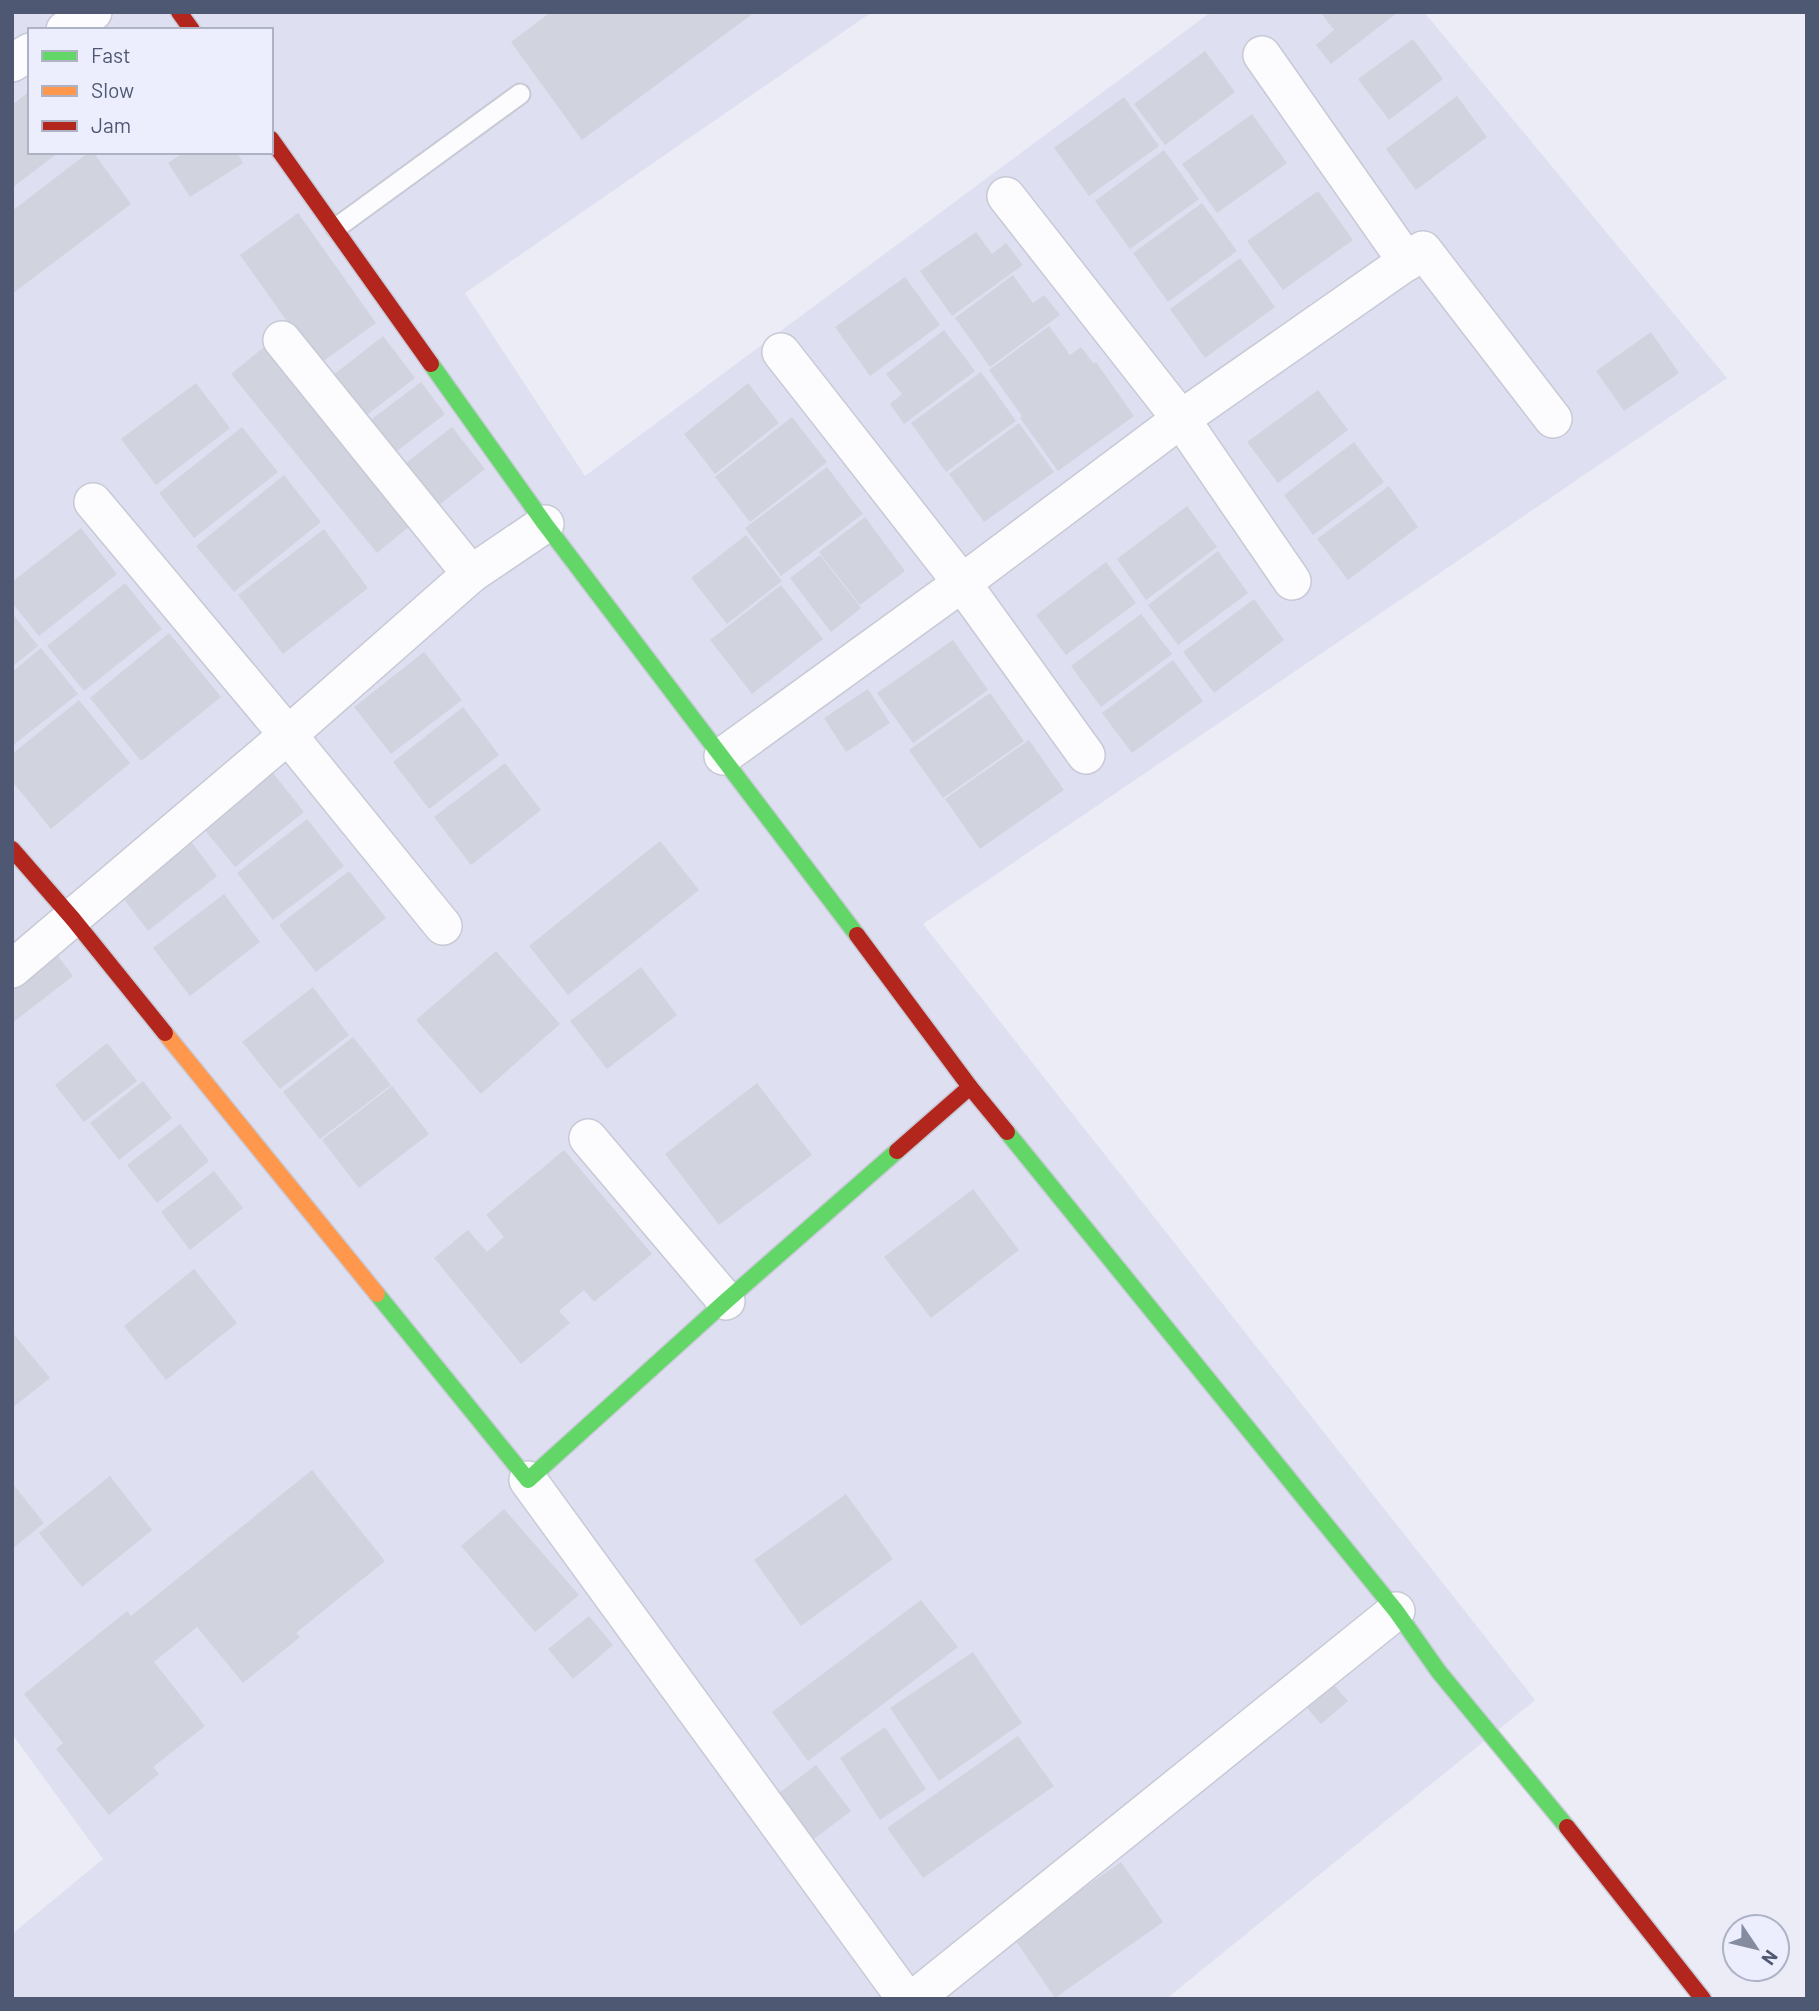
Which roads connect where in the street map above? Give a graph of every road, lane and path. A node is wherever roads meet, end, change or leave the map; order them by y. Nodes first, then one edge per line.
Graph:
1 (93, 12) edge
2 (179, 12) edge
3 (68, 28) edge
4 (191, 28) edge
5 (28, 53) edge
6 (1262, 55) dead end
7 (12, 63) edge
8 (520, 94) dead end
9 (273, 142) edge
10 (1006, 196) dead end
11 (336, 228) junction
12 (1407, 262) junction
13 (282, 340) dead end
14 (780, 352) dead end
15 (1181, 419) junction
16 (1553, 419) dead end
17 (93, 502) dead end
18 (545, 524) junction
19 (471, 574) junction
20 (1292, 581) dead end
21 (962, 583) junction
22 (288, 735) junction
23 (1086, 755) dead end
24 (723, 756) junction
25 (12, 849) edge
26 (73, 919) junction
27 (443, 926) dead end
28 (12, 970) edge
29 (970, 1087) junction
30 (588, 1138) dead end
31 (726, 1301) junction
32 (528, 1480) junction
33 (1396, 1611) junction
34 (905, 1999) edge
35 (914, 1999) edge
36 (1703, 1999) edge

1 - 3 street
2 - 4 street
5 - 7 street
6 - 12 street
8 - 11 lane
9 - 11 street
10 - 15 street
11 - 18 street
12 - 15 street
12 - 16 street
13 - 19 street
14 - 21 street
15 - 20 street
15 - 21 street
17 - 22 street
18 - 19 street
18 - 24 street
19 - 22 street
21 - 23 street
21 - 24 street
22 - 26 street
22 - 27 street
24 - 29 street
25 - 26 street
26 - 28 street
26 - 32 street
29 - 31 street
29 - 33 street
30 - 31 street
31 - 32 street
32 - 34 street
33 - 35 street
33 - 36 street

